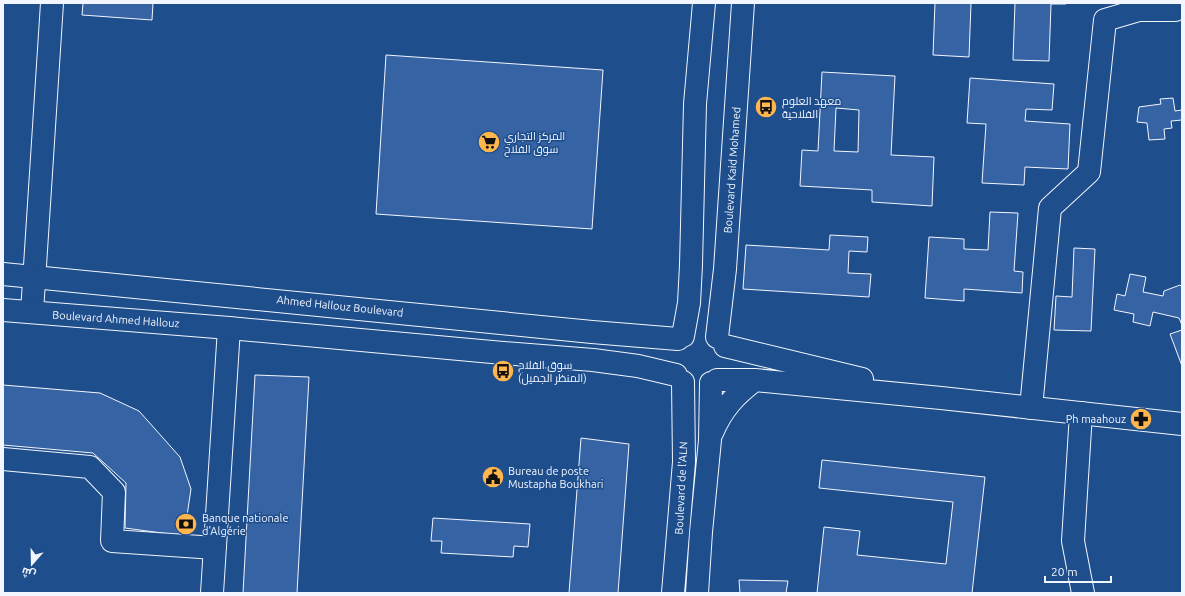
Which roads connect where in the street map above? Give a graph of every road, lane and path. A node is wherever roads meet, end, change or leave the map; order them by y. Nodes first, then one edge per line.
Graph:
1 (52, 3) edge
2 (704, 3) edge
3 (743, 3) edge
4 (1175, 10) dead end
5 (3, 274) edge
6 (33, 276) junction
7 (3, 310) edge
8 (32, 312) junction
9 (228, 328) junction
10 (680, 337) junction
11 (721, 342) junction
12 (679, 378) junction
13 (755, 380) junction
14 (714, 382) junction
15 (941, 398) junction
16 (1031, 408) junction
17 (1081, 413) junction
18 (1182, 424) edge
19 (710, 440) junction
20 (3, 459) edge
21 (215, 548) junction
22 (212, 593) edge
23 (673, 593) edge
24 (697, 593) edge
25 (1083, 593) edge

1 - 6 main road
2 - 10 main road
3 - 11 main road, Boulevard Kaid Mohamed
4 - 16 main road
5 - 6 main road, Ahmed Hallouz Boulevard
6 - 8 main road
6 - 10 main road, Ahmed Hallouz Boulevard
7 - 8 main road, Boulevard Ahmed Hallouz
8 - 9 main road, Boulevard Ahmed Hallouz
9 - 12 main road
9 - 21 main road
10 - 11 main road
10 - 12 main road
11 - 14 main road
11 - 15 main road
12 - 14 main road
12 - 23 main road, Boulevard de l'ALN
13 - 14 main road
13 - 15 main road
13 - 19 main road
14 - 19 main road, Boulevard de l'ALN
15 - 16 main road
16 - 17 main road
17 - 18 main road
17 - 25 main road
19 - 24 main road, Boulevard de l'ALN
20 - 21 main road
21 - 22 main road

